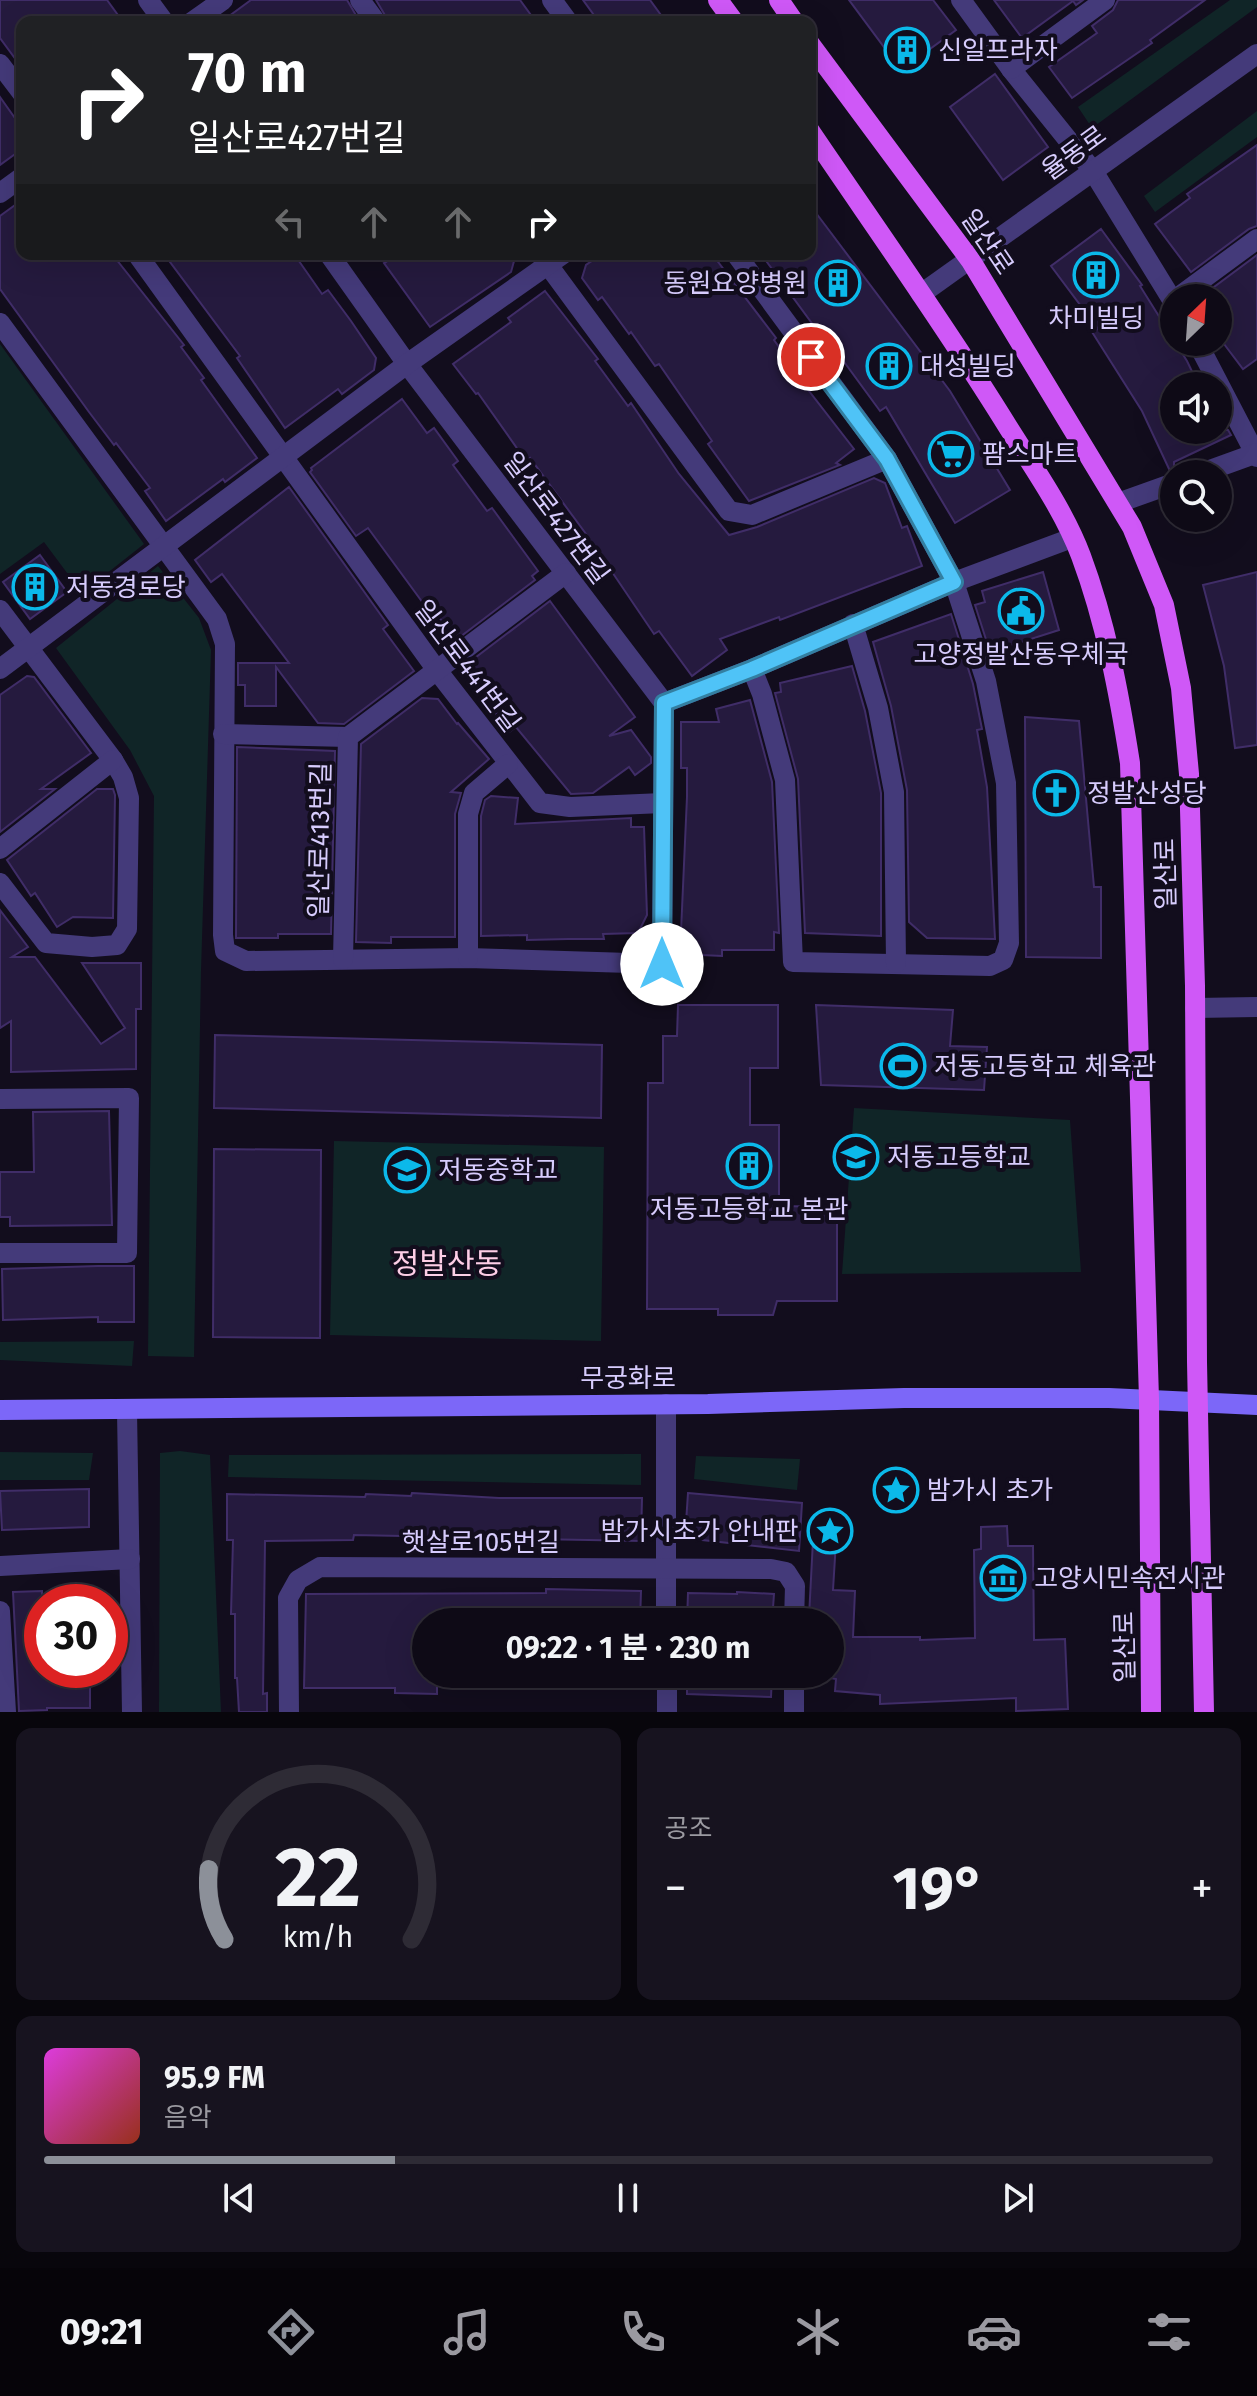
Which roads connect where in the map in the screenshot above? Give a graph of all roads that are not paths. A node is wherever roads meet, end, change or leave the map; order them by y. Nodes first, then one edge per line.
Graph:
1 (223, 0) edge
2 (961, 0) edge
3 (1105, 0) edge
4 (200, 16) edge
5 (816, 52) edge
6 (1257, 54) edge
7 (0, 64) edge
8 (1011, 69) junction
9 (16, 85) edge
10 (816, 140) edge
11 (1093, 171) junction
12 (1257, 239) edge
13 (141, 260) edge
14 (333, 260) edge
15 (547, 260) edge
16 (551, 260) edge
17 (740, 260) edge
18 (971, 261) junction
19 (1163, 284) edge
20 (1197, 284) edge
21 (921, 294) junction
22 (0, 323) edge
23 (1204, 356) edge
24 (407, 364) junction
25 (1257, 455) edge
26 (282, 458) junction
27 (887, 459) junction
28 (1232, 463) edge
29 (1160, 488) edge
30 (1118, 503) junction
31 (1072, 538) junction
32 (163, 547) junction
33 (566, 573) junction
34 (954, 582) junction
35 (0, 610) edge
36 (853, 624) junction
37 (28, 647) junction
38 (0, 669) edge
39 (436, 669) junction
40 (752, 669) junction
41 (664, 703) junction
42 (223, 734) junction
43 (348, 737) junction
44 (113, 760) junction
45 (508, 764) junction
46 (663, 803) junction
47 (0, 849) edge
48 (0, 883) edge
49 (468, 958) junction
50 (343, 959) junction
51 (896, 963) junction
52 (1257, 1007) edge
53 (1195, 1008) junction
54 (0, 1099) edge
55 (0, 1253) edge
56 (1149, 1399) junction
57 (1199, 1401) junction
58 (666, 1404) junction
59 (1257, 1405) edge
60 (0, 1410) edge
61 (127, 1411) junction
62 (130, 1559) junction
63 (0, 1566) edge
64 (666, 1568) junction
65 (666, 1608) edge
66 (794, 1608) edge
67 (0, 1611) edge
68 (667, 1688) edge
69 (794, 1688) edge
70 (6, 1712) edge
71 (132, 1712) edge
72 (289, 1712) edge
73 (667, 1712) edge
74 (794, 1712) edge
75 (1151, 1712) edge
76 (1204, 1712) edge

1 - 4 street
2 - 8 street
3 - 8 street
5 - 18 main road, 일산로
6 - 11 street, 율동로
7 - 9 street
8 - 11 street
10 - 21 main road, 일산로
11 - 18 street, 율동로
11 - 19 street
12 - 20 street
13 - 26 street, 일산로441번길
14 - 24 street
15 - 24 street
16 - 27 street
17 - 27 street
18 - 21 street, 율동로
18 - 30 main road, 일산로
21 - 31 main road, 일산로
22 - 32 street
23 - 25 street
24 - 26 street
24 - 33 street, 일산로427번길
25 - 28 street
26 - 32 street
26 - 39 street, 일산로441번길
27 - 34 street
29 - 30 street
30 - 53 main road, 일산로
31 - 34 street
31 - 56 main road, 일산로
32 - 37 street
32 - 42 street
33 - 39 street, 일산로413번길
33 - 41 street, 일산로427번길
34 - 36 street
34 - 51 street
35 - 37 street
36 - 40 street
36 - 51 street
37 - 38 street
37 - 44 street
39 - 43 street, 일산로413번길
39 - 45 street, 일산로441번길
40 - 41 street
40 - 51 street
41 - 46 street
42 - 43 street
42 - 50 street
43 - 50 street, 일산로413번길
44 - 47 street
44 - 48 street
45 - 46 street, 일산로441번길
45 - 49 street
46 - 49 street
49 - 50 street
52 - 53 street
53 - 57 main road, 일산로
54 - 55 street
56 - 57 main road, 무궁화로
56 - 58 main road, 무궁화로
56 - 75 main road, 일산로
57 - 59 main road, 무궁화로
57 - 76 main road, 일산로
58 - 61 main road, 무궁화로
58 - 64 street
60 - 61 main road, 무궁화로
61 - 62 street
62 - 63 street
62 - 71 street
64 - 65 street
64 - 66 street, 햇살로105번길
64 - 72 street, 햇살로105번길
67 - 70 street
68 - 73 street
69 - 74 street

